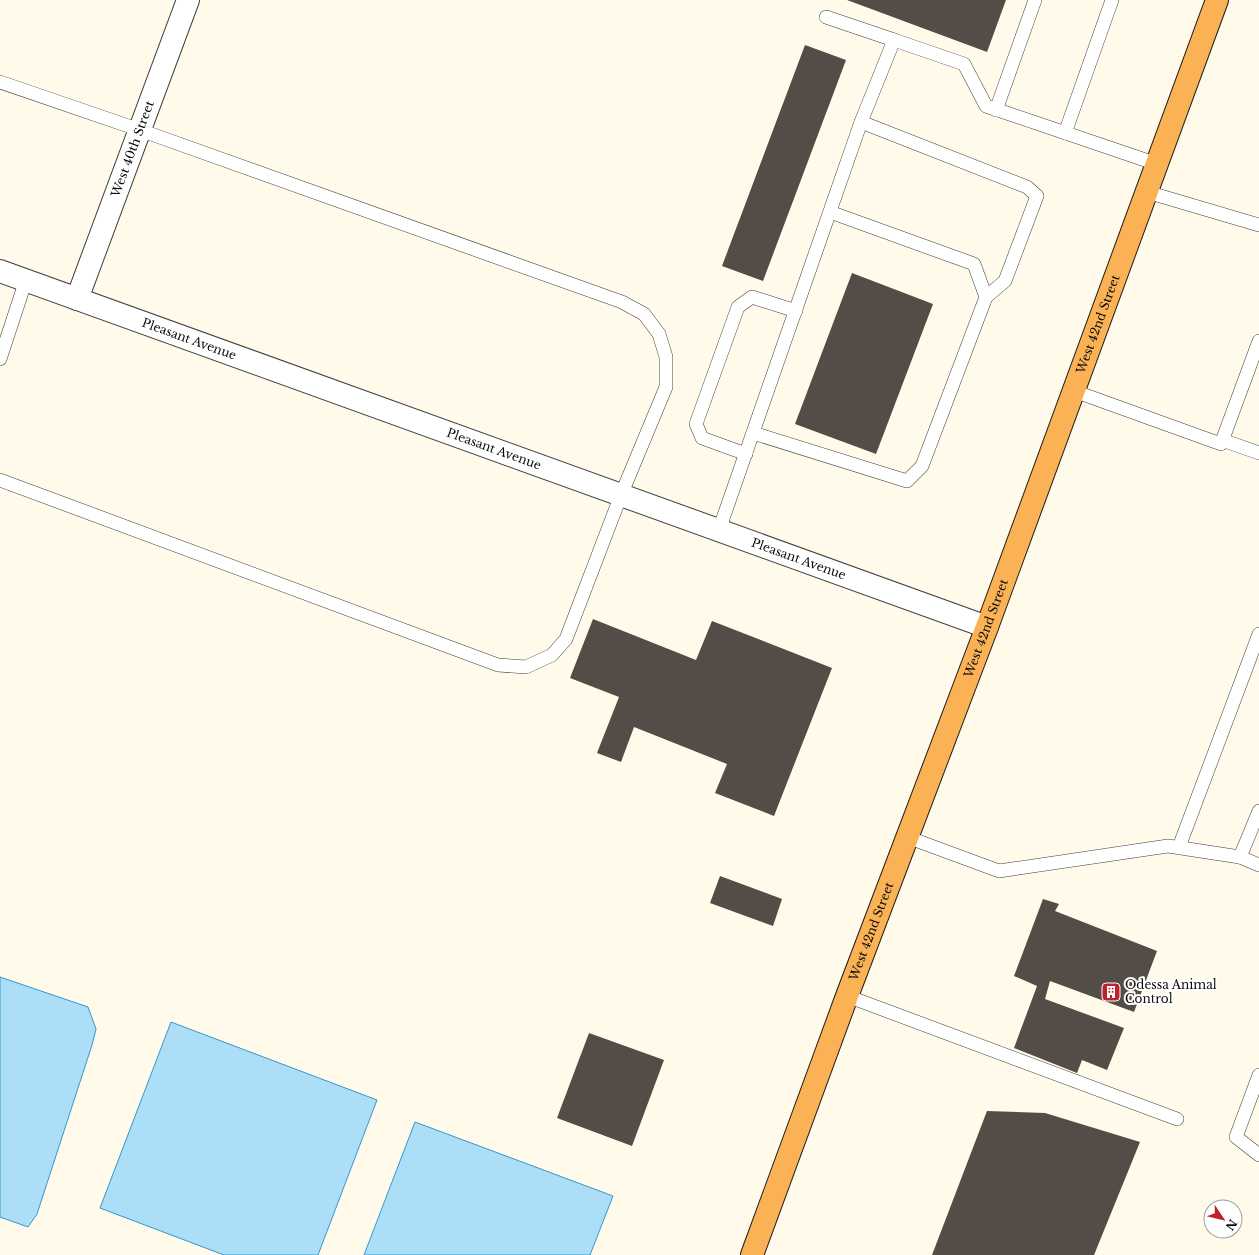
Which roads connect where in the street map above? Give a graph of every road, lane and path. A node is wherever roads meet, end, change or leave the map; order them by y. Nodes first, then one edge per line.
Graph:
1 (188, 0) edge
2 (1035, 0) edge
3 (1112, 0) edge
4 (1217, 0) edge
5 (826, 17) dead end
6 (894, 40) junction
7 (0, 82) edge
8 (996, 110) junction
9 (861, 122) junction
10 (140, 130) junction
11 (1065, 133) junction
12 (1157, 164) junction
13 (1147, 192) junction
14 (830, 212) junction
15 (1259, 225) edge
16 (0, 271) edge
17 (26, 280) junction
18 (986, 298) junction
19 (77, 299) junction
20 (796, 310) junction
21 (1259, 340) edge
22 (0, 359) edge
23 (1074, 391) junction
24 (753, 433) junction
25 (1222, 440) junction
26 (1259, 453) edge
27 (746, 454) junction
28 (0, 480) edge
29 (621, 495) junction
30 (719, 530) junction
31 (987, 627) junction
32 (1259, 634) edge
33 (1259, 811) edge
34 (907, 837) junction
35 (1179, 848) junction
36 (1240, 857) junction
37 (1259, 865) edge
38 (847, 996) junction
39 (1259, 1075) edge
40 (1178, 1119) dead end
41 (1259, 1155) edge
42 (752, 1255) edge

1 - 10 street, West 40th Street
2 - 8 lane
3 - 11 lane
4 - 12 highway, West 42nd Street
5 - 6 lane
6 - 8 lane
6 - 9 lane
7 - 10 lane
8 - 11 lane
9 - 14 lane
9 - 18 lane
10 - 19 street, West 40th Street
10 - 29 lane
11 - 12 lane
12 - 13 highway, West 42nd Street
13 - 15 lane
13 - 23 highway, West 42nd Street
14 - 18 lane
14 - 20 lane
16 - 17 street, Pleasant Avenue
17 - 19 street, Pleasant Avenue
17 - 22 lane
18 - 24 lane
19 - 29 street, Pleasant Avenue
20 - 24 lane
20 - 27 lane
21 - 25 lane
23 - 25 lane
23 - 31 highway, West 42nd Street
24 - 27 lane
25 - 26 lane
27 - 30 lane
28 - 29 lane
29 - 30 street, Pleasant Avenue
30 - 31 street, Pleasant Avenue
31 - 34 highway, West 42nd Street
32 - 35 lane
33 - 36 lane
34 - 35 lane
34 - 38 highway, West 42nd Street
35 - 36 lane
36 - 37 lane
38 - 40 lane
38 - 42 highway, West 42nd Street
39 - 41 lane

